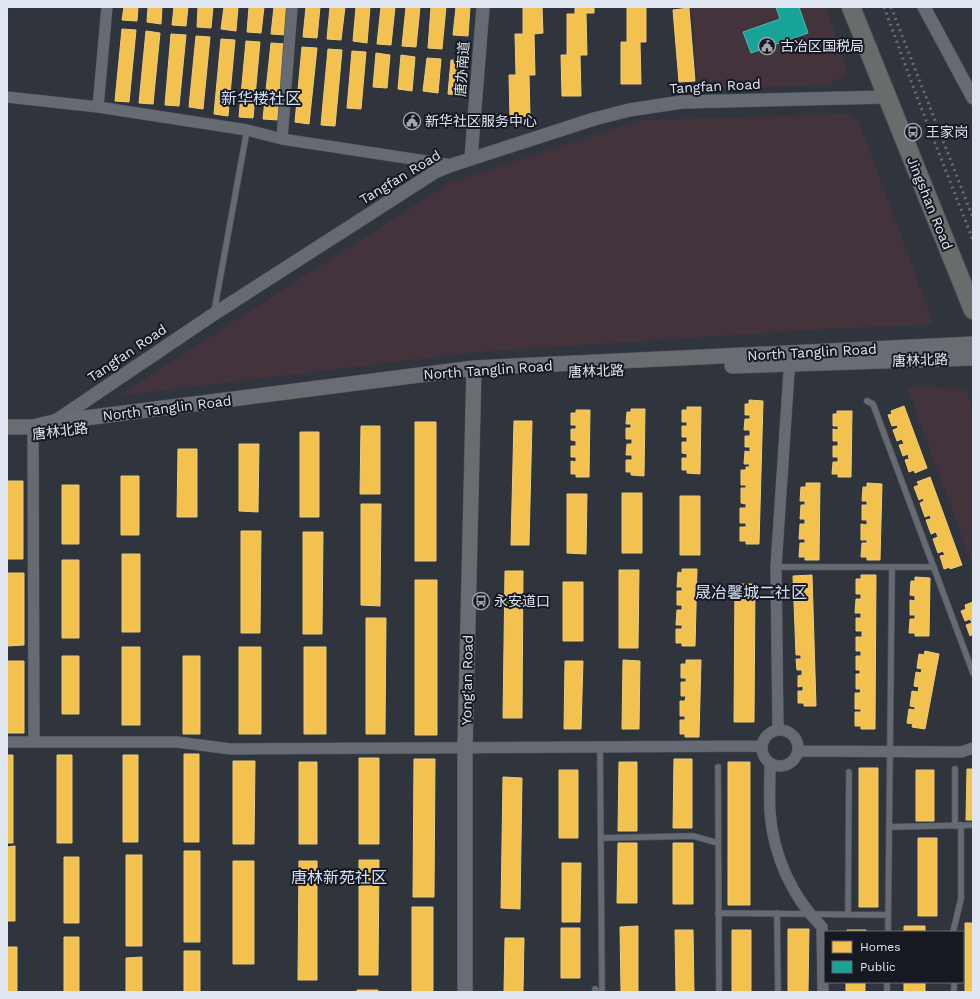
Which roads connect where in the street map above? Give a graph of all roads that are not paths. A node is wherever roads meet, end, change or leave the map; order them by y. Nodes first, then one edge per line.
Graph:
1 (107, 7) edge
2 (292, 7) edge
3 (483, 7) edge
4 (851, 7) edge
5 (924, 7) edge
6 (7, 97) edge
7 (887, 97) junction
8 (973, 98) edge
9 (98, 107) junction
10 (247, 130) junction
11 (282, 139) junction
12 (471, 158) junction
13 (452, 165) junction
14 (973, 310) edge
15 (214, 314) junction
16 (973, 344) edge
17 (790, 358) junction
18 (973, 358) edge
19 (474, 372) junction
20 (867, 401) dead end
21 (54, 422) junction
22 (7, 427) edge
23 (34, 431) junction
24 (7, 437) edge
25 (776, 567) junction
26 (892, 567) junction
27 (934, 567) junction
28 (973, 673) edge
29 (778, 730) junction
30 (7, 742) edge
31 (34, 742) junction
32 (762, 746) junction
33 (600, 747) junction
34 (465, 748) junction
35 (973, 748) edge
36 (798, 751) junction
37 (890, 752) junction
38 (770, 763) junction
39 (718, 767) dead end
40 (954, 768) dead end
41 (849, 772) dead end
42 (973, 825) edge
43 (955, 826) junction
44 (961, 826) junction
45 (889, 827) junction
46 (601, 838) junction
47 (718, 843) junction
48 (718, 913) junction
49 (777, 913) junction
50 (848, 915) junction
51 (888, 915) junction
52 (888, 931) edge
53 (953, 931) edge
54 (465, 992) edge
55 (602, 992) edge
56 (719, 992) edge
57 (778, 992) edge
58 (823, 992) edge

1 - 9 street
2 - 11 street
3 - 12 street, 唐办南道
4 - 7 highway, Jingshan Road
5 - 8 street
6 - 9 street
7 - 12 street, Tangfan Road
7 - 14 highway, Jingshan Road
9 - 10 street
10 - 11 street
10 - 15 lane
11 - 13 street
12 - 13 street, Tangfan Road
13 - 15 street, Tangfan Road
15 - 21 street, Tangfan Road
16 - 17 main road, North Tanglin Road
17 - 18 main road, 唐林北路
17 - 19 main road, North Tanglin Road
17 - 25 street
19 - 21 main road, North Tanglin Road
19 - 23 main road, 唐林北路
19 - 34 main road, Yong'an Road
20 - 27 lane
21 - 23 main road, North Tanglin Road
22 - 23 main road, North Tanglin Road
23 - 24 main road, 唐林北路
23 - 31 street
25 - 26 lane
25 - 29 street
26 - 27 lane
26 - 37 lane
27 - 28 lane
29 - 32 street
29 - 36 street
30 - 31 street
31 - 34 street
32 - 33 street
32 - 38 street
33 - 34 street
33 - 46 lane
34 - 54 main road, Yong'an Road
35 - 37 street
36 - 37 street
36 - 38 street
37 - 45 lane
38 - 58 street
39 - 47 lane
40 - 43 lane
41 - 50 lane
42 - 44 lane
43 - 44 lane
43 - 45 lane
44 - 53 lane
45 - 51 lane
46 - 47 lane
46 - 55 lane
47 - 48 lane
48 - 49 lane
48 - 56 lane
49 - 50 lane
49 - 57 lane
50 - 51 lane
51 - 52 lane

